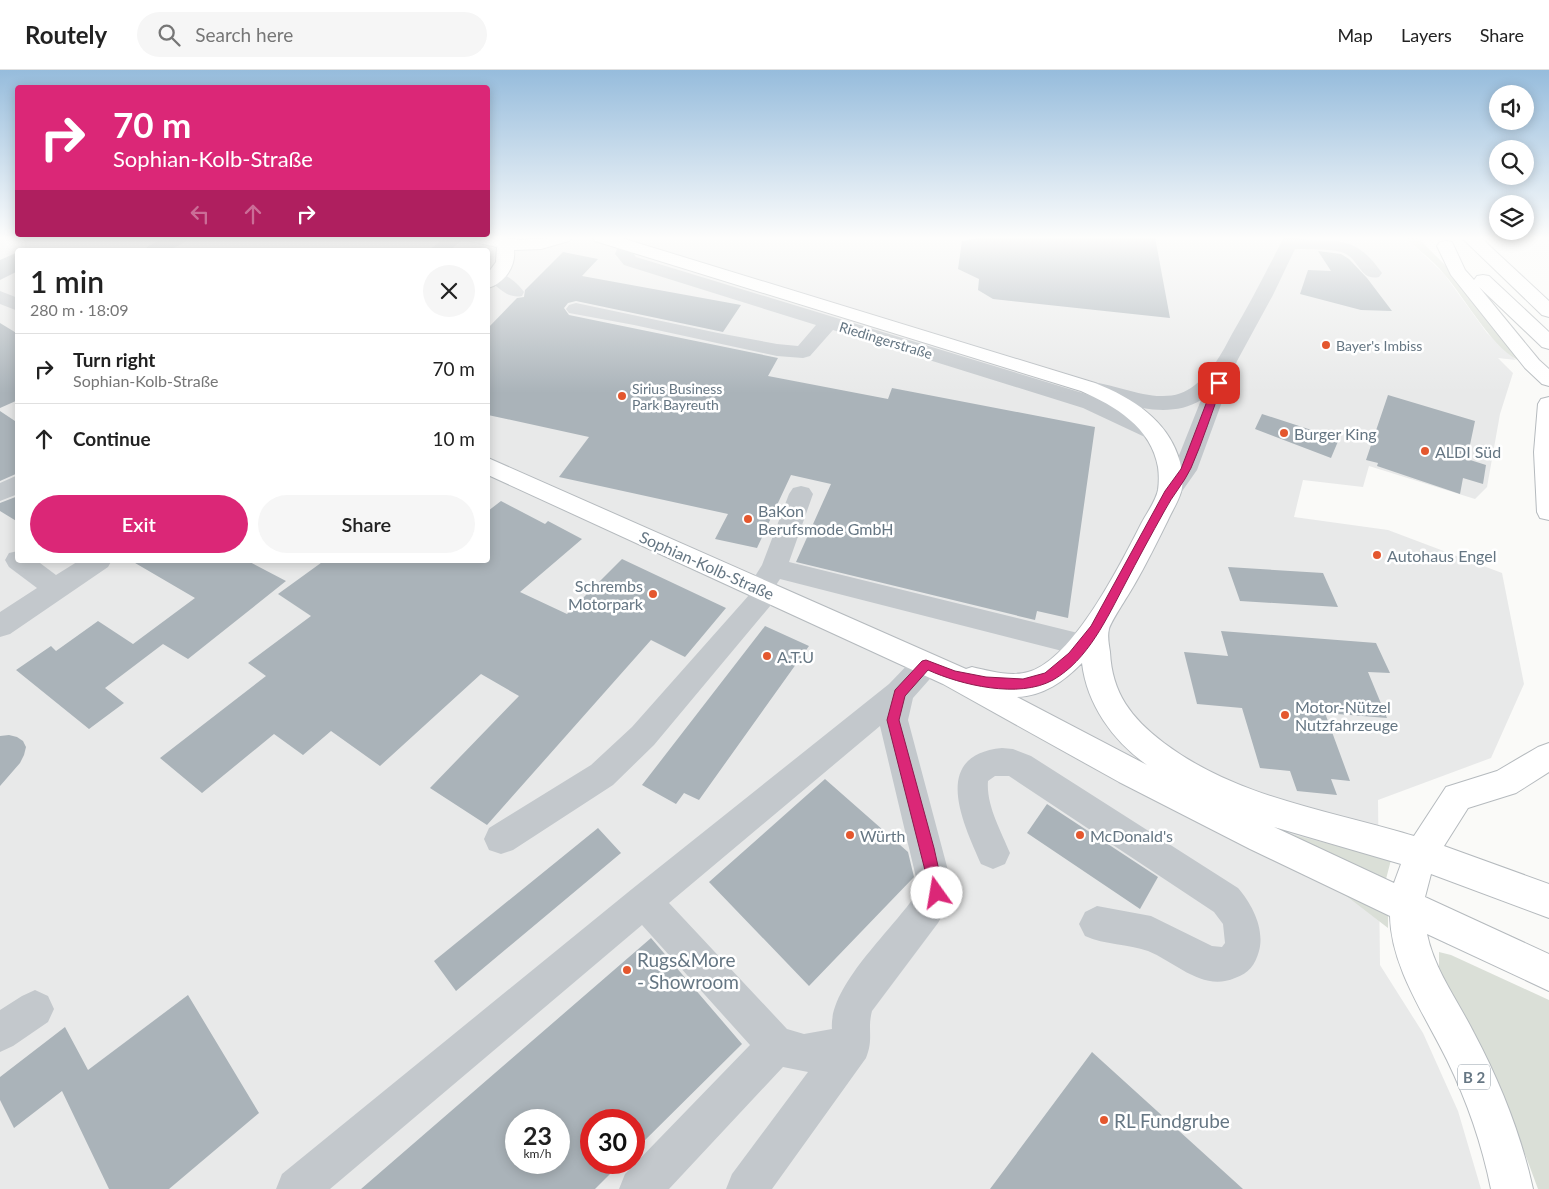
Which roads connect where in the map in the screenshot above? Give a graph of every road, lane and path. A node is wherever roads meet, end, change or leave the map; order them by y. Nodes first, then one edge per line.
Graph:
1 (509, 289) edge
2 (722, 289) edge
3 (770, 289) edge
4 (1267, 289) edge
5 (1472, 289) edge
6 (1492, 289) edge
7 (1526, 289) edge
8 (515, 292) dead end
9 (0, 297) edge
10 (15, 304) edge
11 (15, 306) edge
12 (576, 309) dead end
13 (1549, 311) edge
14 (0, 313) edge
15 (829, 322) junction
16 (1549, 342) edge
17 (1227, 361) junction
18 (1549, 380) edge
19 (1088, 387) junction
20 (1549, 404) edge
21 (1155, 433) junction
22 (490, 467) edge
23 (15, 486) edge
24 (1170, 491) junction
25 (0, 493) edge
26 (801, 494) dead end
27 (1549, 512) edge
28 (0, 546) edge
29 (15, 558) edge
30 (22, 563) edge
31 (95, 563) edge
32 (767, 583) junction
33 (56, 589) junction
34 (0, 626) edge
35 (1088, 637) junction
36 (940, 670) junction
37 (900, 693) junction
38 (1549, 756) edge
39 (501, 839) dead end
40 (993, 853) dead end
41 (1422, 854) junction
42 (644, 901) junction
43 (1549, 902) edge
44 (1406, 906) junction
45 (1097, 924) dead end
46 (1549, 973) edge
47 (35, 1010) dead end
48 (0, 1033) edge
49 (852, 1044) junction
50 (776, 1046) junction
51 (296, 1189) edge
52 (640, 1189) edge
53 (747, 1189) edge
54 (1512, 1189) edge

1 - 8 street
2 - 15 street, Riedingerstraße
3 - 19 main road, Riedingerstraße
4 - 17 street
5 - 18 main road
6 - 16 main road
7 - 13 main road
9 - 10 street
11 - 14 street
12 - 15 street
15 - 21 street, Riedingerstraße
17 - 19 street
17 - 24 street
19 - 21 main road, Riedingerstraße
20 - 27 main road
21 - 24 main road, Riedingerstraße
22 - 32 main road, Sophian-Kolb-Straße
23 - 25 street
24 - 35 main road
26 - 32 street
28 - 29 street
30 - 33 street
31 - 33 street
32 - 35 street
32 - 36 main road, Sophian-Kolb-Straße
32 - 39 street
33 - 34 street
35 - 36 main road
35 - 41 main road
36 - 37 street
36 - 44 main road
37 - 42 street
37 - 49 street
38 - 41 main road, B 2
40 - 45 street
41 - 43 main road
41 - 44 main road, B 2
42 - 50 street
42 - 51 street
44 - 46 main road
44 - 54 main road, B 2
47 - 48 street
49 - 50 street
49 - 53 street
50 - 52 street

